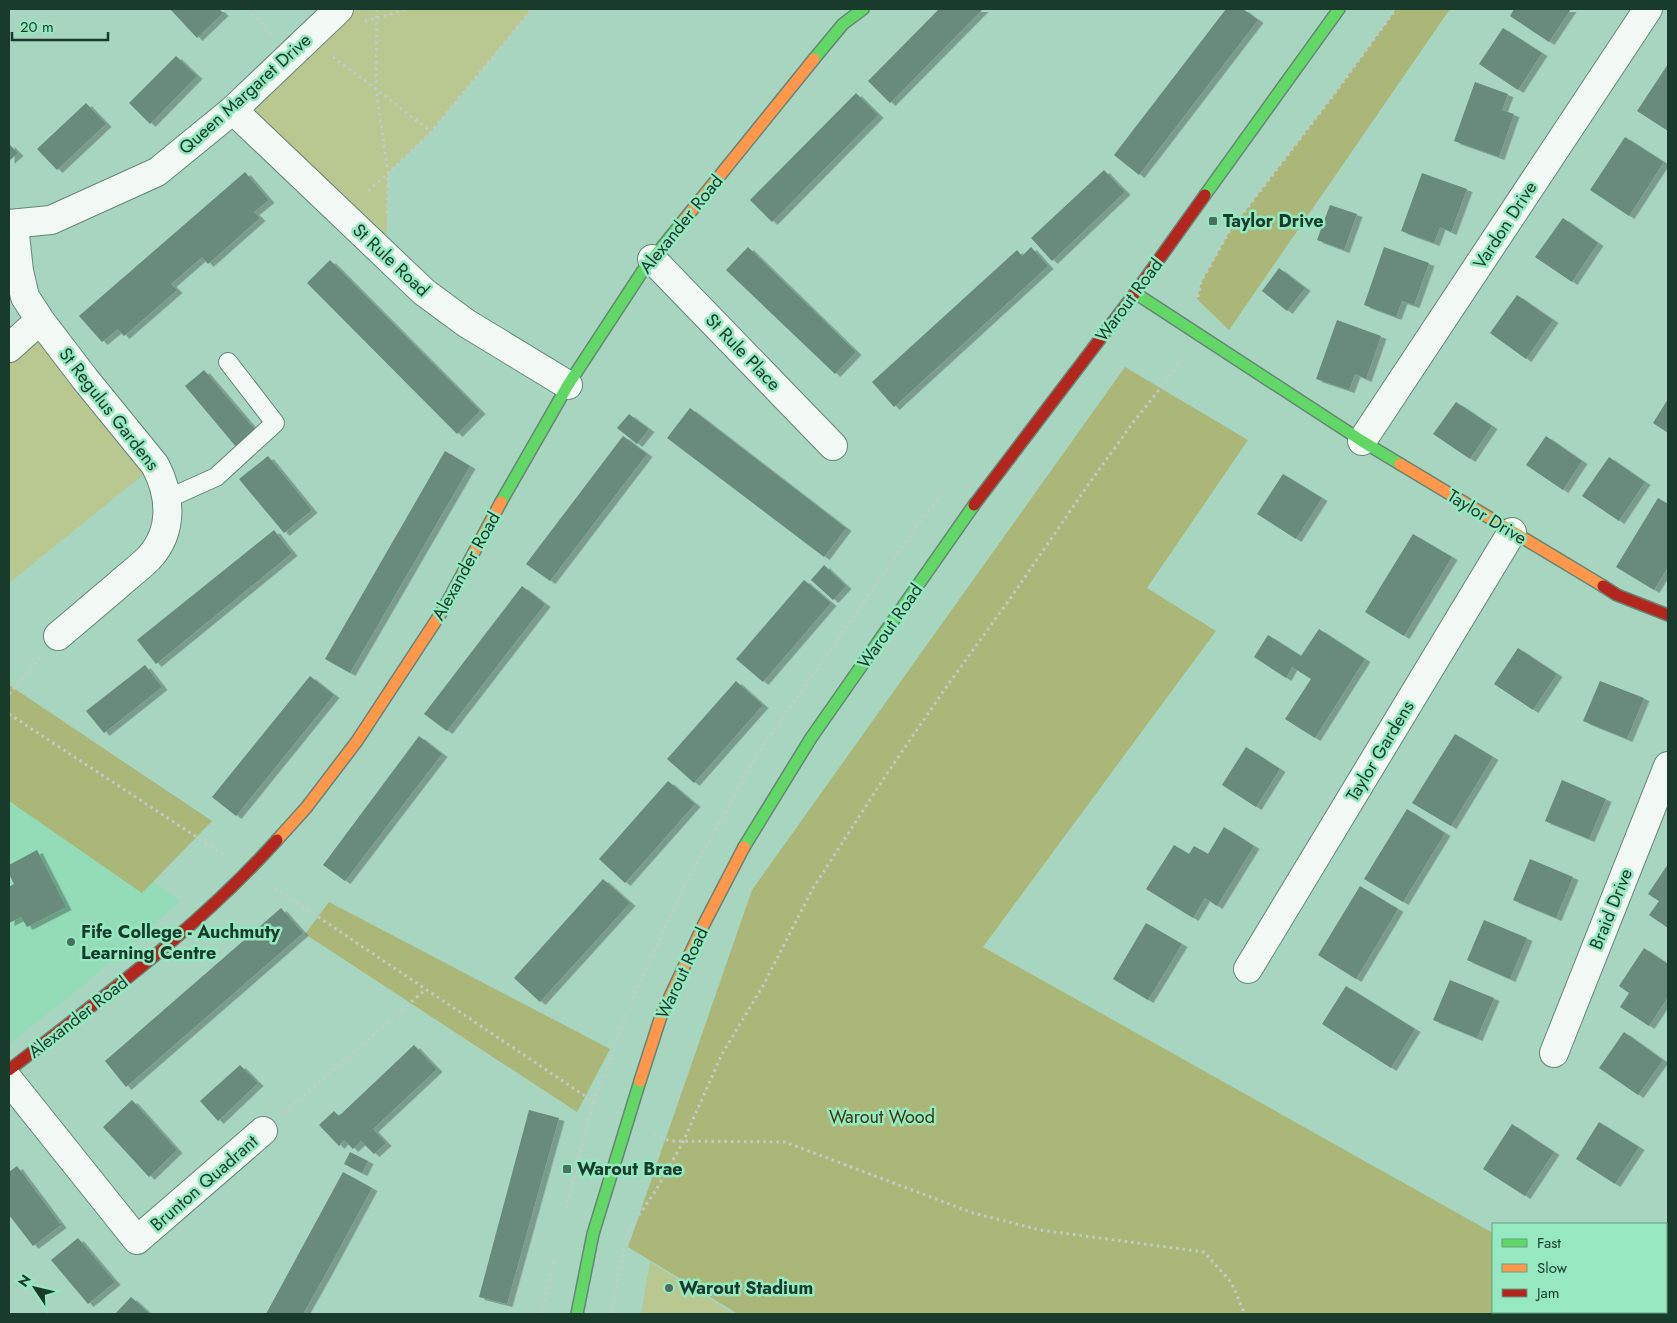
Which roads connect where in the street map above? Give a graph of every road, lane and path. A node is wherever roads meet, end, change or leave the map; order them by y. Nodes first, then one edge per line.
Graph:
1 (339, 9) edge
2 (377, 9) edge
3 (532, 9) edge
4 (863, 9) edge
5 (1338, 9) edge
6 (1396, 9) edge
7 (1648, 9) edge
8 (307, 38) junction
9 (376, 89) junction
10 (233, 110) junction
11 (431, 132) junction
12 (388, 173) junction
13 (342, 214) junction
14 (11, 225) edge
15 (652, 259) junction
16 (1135, 293) junction
17 (40, 320) junction
18 (1199, 333) junction
19 (9, 348) edge
20 (228, 362) dead end
21 (568, 385) junction
22 (1362, 441) junction
23 (833, 446) dead end
24 (167, 499) junction
25 (1512, 532) junction
26 (1668, 615) edge
27 (58, 636) joint
28 (9, 694) edge
29 (9, 714) edge
30 (1668, 766) edge
31 (249, 871) junction
32 (1248, 969) dead end
33 (425, 990) junction
34 (1554, 1053) dead end
35 (9, 1070) edge
36 (9, 1080) edge
37 (626, 1123) junction
38 (263, 1131) joint
39 (683, 1142) junction
40 (577, 1314) edge
41 (611, 1314) edge
42 (1244, 1314) edge

1 - 8 street, Queen Margaret Drive
2 - 9 path
3 - 11 path
4 - 15 street, Alexander Road
5 - 16 street, Warout Road
6 - 18 path
7 - 22 street, Vardon Drive
8 - 9 path
8 - 10 street, Queen Margaret Drive
9 - 11 path
9 - 12 path
10 - 13 street, St Rule Road
10 - 14 street, Queen Margaret Drive
11 - 12 path
12 - 13 path
13 - 21 street, St Rule Road
14 - 17 street, St Regulus Gardens
15 - 21 street, Alexander Road
15 - 23 street, St Rule Place
16 - 18 street, Taylor Drive
16 - 37 street, Warout Road
17 - 19 street
17 - 24 street, St Regulus Gardens
18 - 22 street, Taylor Drive
18 - 39 path
20 - 24 lane
21 - 31 street, Alexander Road
22 - 25 street, Taylor Drive
24 - 27 street, St Regulus Gardens
25 - 26 street, Taylor Drive
25 - 32 street, Taylor Gardens
27 - 28 path
29 - 31 path
30 - 34 street, Braid Drive
31 - 33 path
31 - 35 street, Alexander Road
33 - 37 path
33 - 38 path, Brunton Quadrant
36 - 38 street, Brunton Quadrant
37 - 39 path
37 - 40 street, Warout Road
39 - 41 path
39 - 42 path

